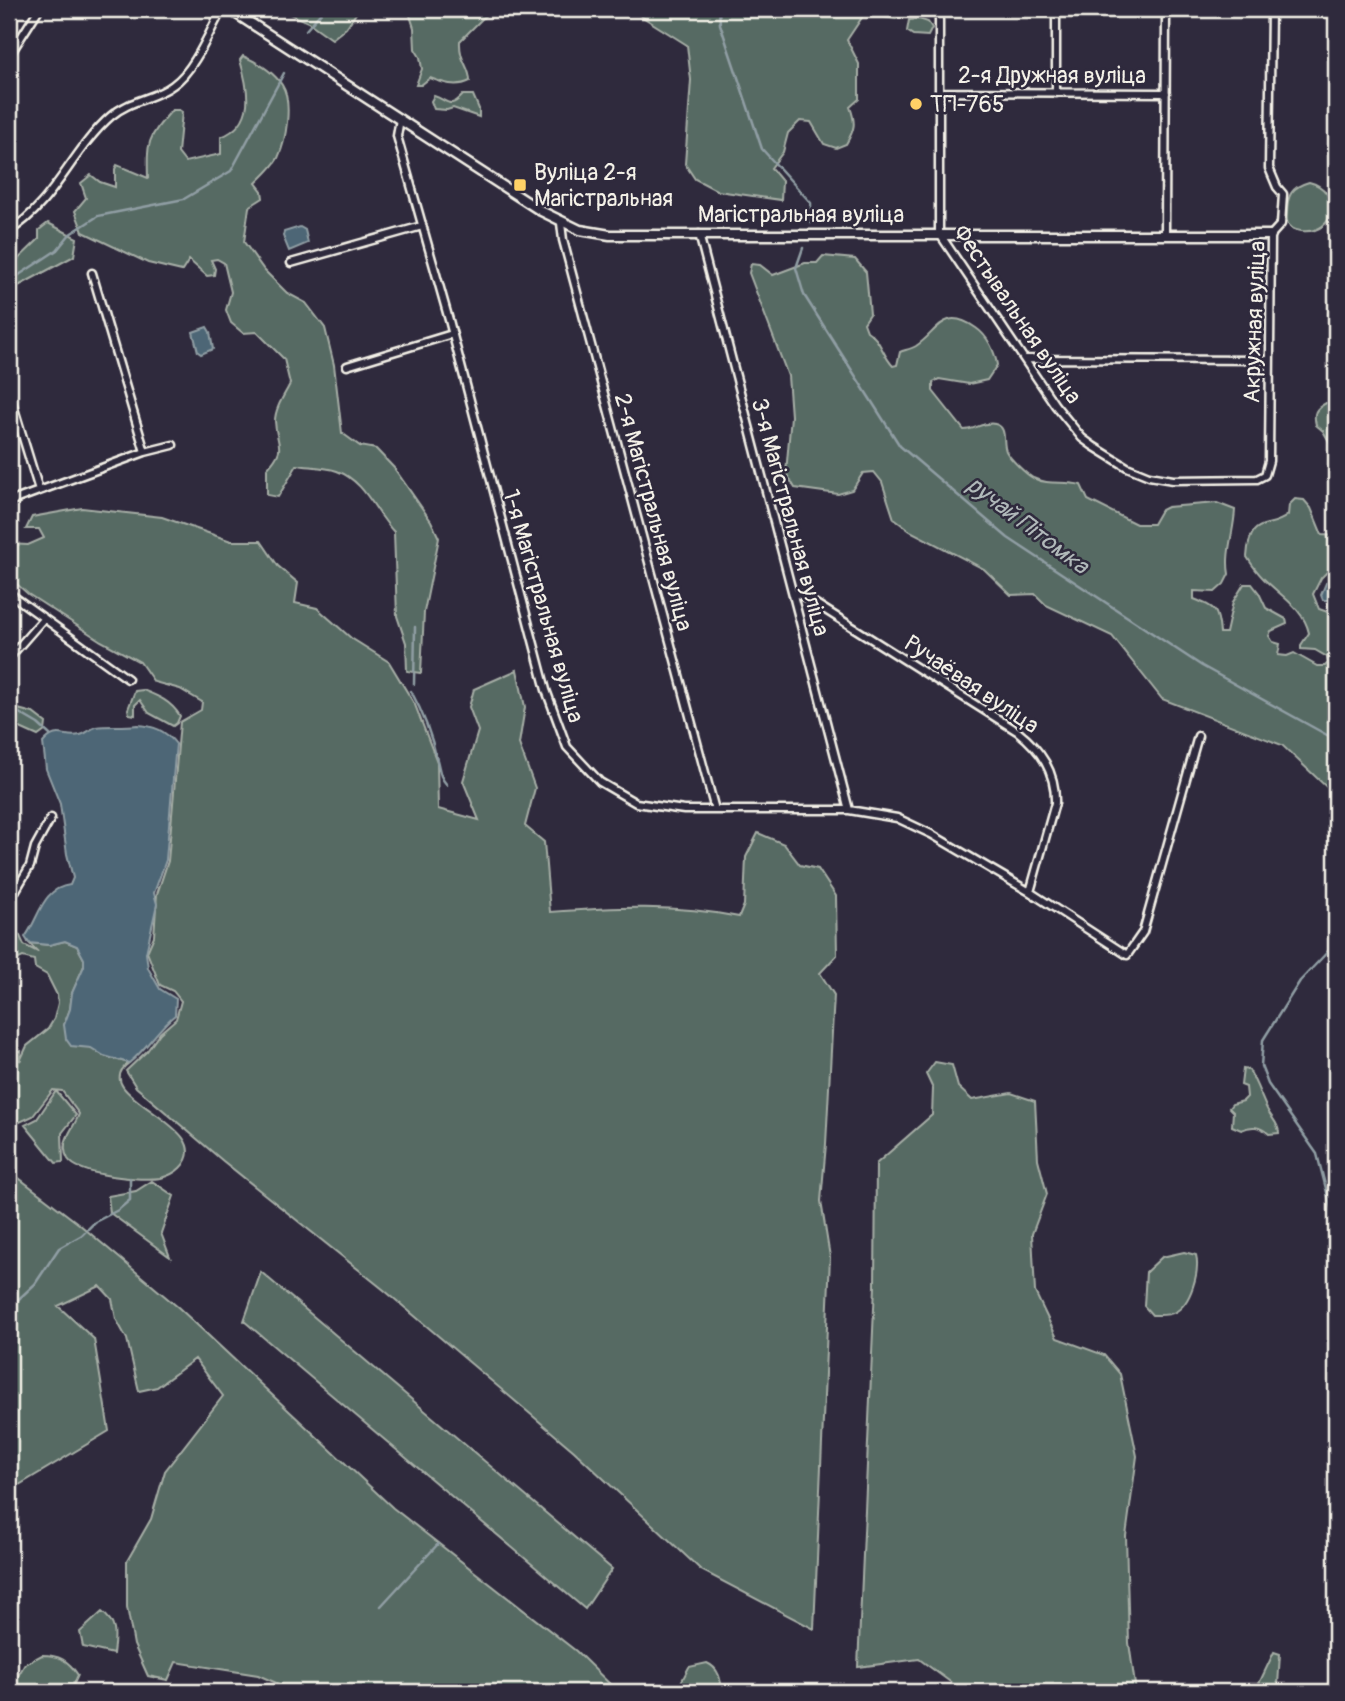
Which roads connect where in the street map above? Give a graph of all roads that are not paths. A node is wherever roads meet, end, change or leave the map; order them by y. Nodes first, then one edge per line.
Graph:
1 (39, 9) edge
2 (222, 9) edge
3 (229, 9) edge
4 (939, 9) edge
5 (1056, 9) edge
6 (1166, 9) edge
7 (1271, 9) edge
8 (9, 56) edge
9 (939, 92) junction
10 (1055, 93) junction
11 (1166, 93) junction
12 (400, 119) junction
13 (561, 223) junction
14 (422, 226) junction
15 (9, 231) edge
16 (939, 233) junction
17 (699, 234) junction
18 (1165, 234) junction
19 (1271, 235) junction
20 (291, 263) dead end
21 (92, 273) dead end
22 (452, 334) junction
23 (1026, 359) junction
24 (1269, 360) junction
25 (347, 366) dead end
26 (9, 392) edge
27 (173, 445) dead end
28 (145, 452) junction
29 (1265, 475) joint
30 (39, 490) junction
31 (9, 502) edge
32 (9, 593) edge
33 (794, 593) junction
34 (44, 618) junction
35 (9, 658) edge
36 (128, 679) dead end
37 (1198, 736) dead end
38 (715, 810) junction
39 (849, 810) junction
40 (51, 818) dead end
41 (1030, 892) junction
42 (9, 902) edge

1 - 8 street
2 - 15 street
3 - 12 street, Магістральная вуліца
4 - 9 street, Фестывальная вуліца
5 - 10 street
6 - 11 street
7 - 19 street, Акружная вуліца
9 - 10 street, 2-я Дружная вуліца
9 - 16 street, Фестывальная вуліца
10 - 11 street, 2-я Дружная вуліца
11 - 18 street
12 - 13 street, Магістральная вуліца
12 - 14 street, 1-я Магістральная вуліца
13 - 17 street, Магістральная вуліца
13 - 38 street, 2-я Магістральная вуліца
14 - 20 street
14 - 22 street, 1-я Магістральная вуліца
16 - 17 street, Магістральная вуліца
16 - 18 street, Магістральная вуліца
16 - 23 street, Фестывальная вуліца
17 - 33 street, 3-я Магістральная вуліца
18 - 19 street, Магістральная вуліца
19 - 24 street, Акружная вуліца
21 - 28 street
22 - 25 street
22 - 38 street, 1-я Магістральная вуліца
23 - 24 street
23 - 29 street, Фестывальная вуліца
24 - 29 street, Акружная вуліца
26 - 30 street
27 - 28 street
28 - 30 street
30 - 31 street
32 - 34 street
33 - 39 street, 3-я Магістральная вуліца
33 - 41 street, Ручаёвая вуліца
34 - 35 street
34 - 36 street
37 - 41 street, 1-я Магістральная вуліца
38 - 39 street, 1-я Магістральная вуліца
39 - 41 street, 1-я Магістральная вуліца
40 - 42 street

